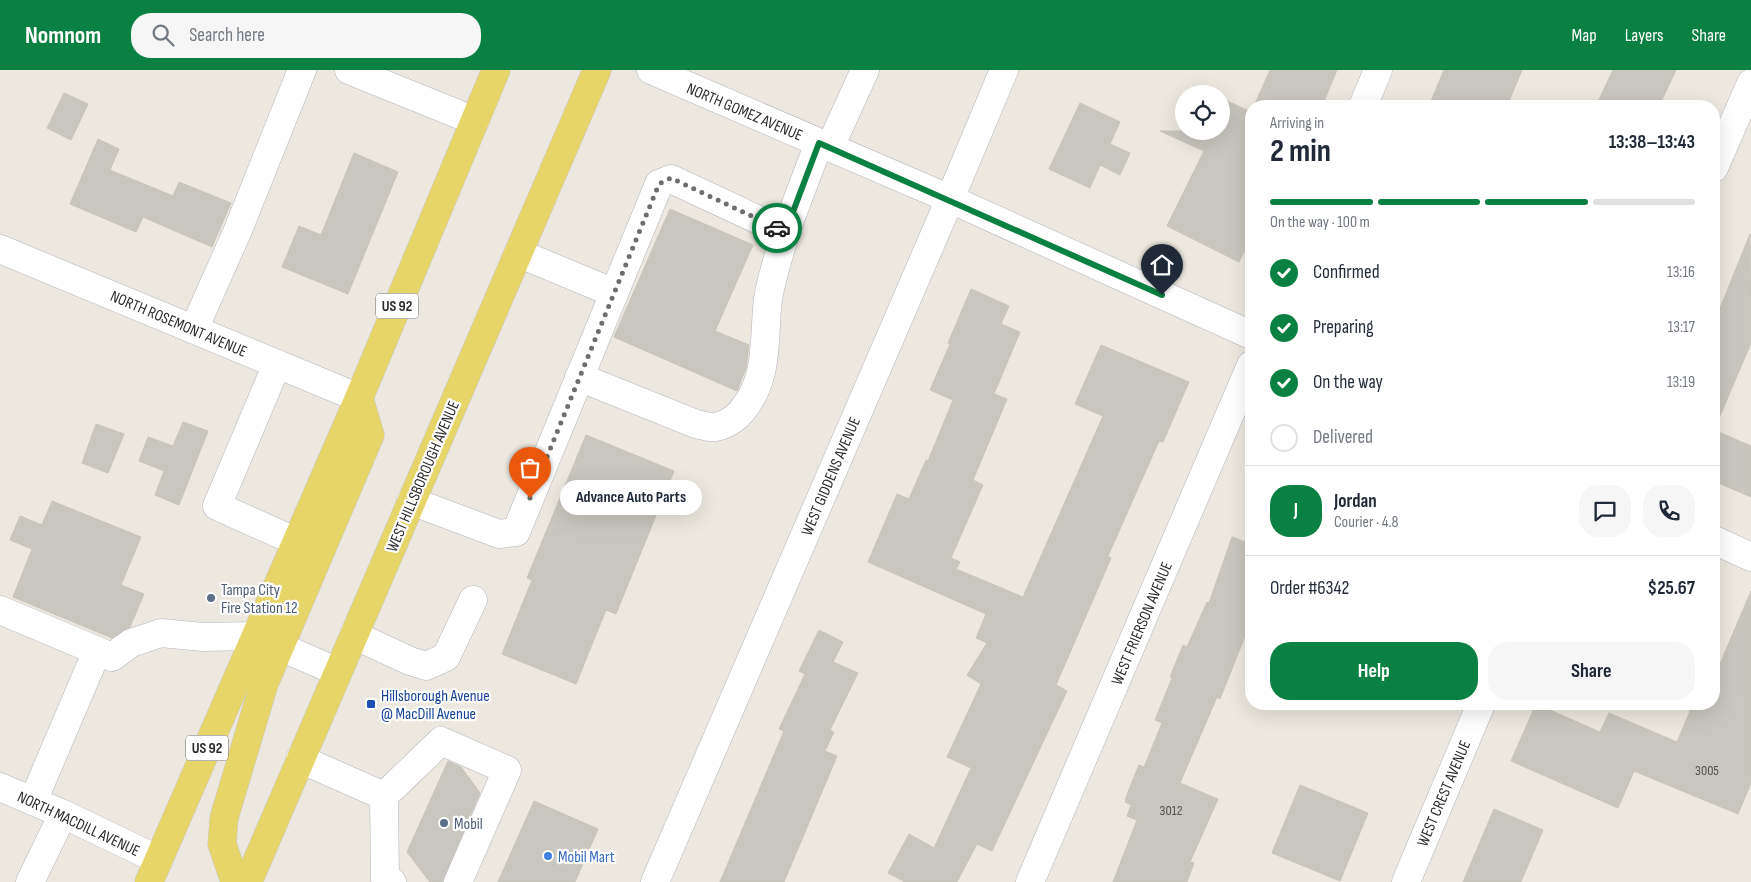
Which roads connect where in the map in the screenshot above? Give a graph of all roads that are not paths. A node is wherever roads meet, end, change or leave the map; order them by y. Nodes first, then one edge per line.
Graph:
1 (302, 70) edge
2 (349, 70) edge
3 (496, 70) edge
4 (597, 70) edge
5 (651, 70) edge
6 (865, 70) edge
7 (1004, 70) edge
8 (1378, 70) edge
9 (1751, 83) edge
10 (1366, 100) edge
11 (475, 121) junction
12 (824, 145) junction
13 (1720, 154) edge
14 (950, 199) junction
15 (788, 225) junction
16 (0, 249) edge
17 (518, 253) junction
18 (614, 293) junction
19 (194, 329) junction
20 (1245, 331) edge
21 (277, 364) junction
22 (579, 377) junction
23 (1245, 379) edge
24 (359, 398) junction
25 (411, 501) junction
26 (297, 542) junction
27 (1720, 543) edge
28 (1751, 557) edge
29 (473, 600) dead end
30 (0, 610) edge
31 (354, 635) junction
32 (268, 642) junction
33 (97, 651) junction
34 (338, 672) junction
35 (1479, 710) edge
36 (300, 760) junction
37 (0, 787) edge
38 (384, 796) junction
39 (33, 801) junction
40 (63, 814) junction
41 (43, 855) junction
42 (157, 875) edge
43 (30, 882) edge
44 (51, 882) edge
45 (235, 882) edge
46 (248, 882) edge
47 (392, 882) edge
48 (458, 882) edge
49 (655, 882) edge
50 (1030, 882) edge
51 (1406, 882) edge

1 - 19 street
2 - 11 street
3 - 11 main road, US 92
4 - 17 main road, WEST HILLSBOROUGH AVENUE
5 - 12 street, NORTH GOMEZ AVENUE
6 - 12 street
7 - 14 street, WEST GIDDENS AVENUE
8 - 10 street
9 - 13 street
11 - 24 main road, US 92
12 - 14 street, NORTH GOMEZ AVENUE
12 - 15 street
14 - 20 street, NORTH GOMEZ AVENUE
14 - 49 street, WEST GIDDENS AVENUE
15 - 18 street
15 - 22 street
16 - 19 street, NORTH ROSEMONT AVENUE
17 - 18 street
17 - 25 main road, WEST HILLSBOROUGH AVENUE
18 - 22 street
19 - 21 street, NORTH ROSEMONT AVENUE
21 - 24 street, NORTH ROSEMONT AVENUE
21 - 26 street
22 - 25 street
23 - 50 street, WEST FRIERSON AVENUE
24 - 26 main road, US 92
24 - 32 main road
25 - 31 main road, WEST HILLSBOROUGH AVENUE
26 - 32 main road, US 92
27 - 28 street
29 - 31 street
30 - 33 street
31 - 34 main road, WEST HILLSBOROUGH AVENUE
32 - 33 street
32 - 34 street
32 - 42 main road, US 92
32 - 45 main road
33 - 39 street
34 - 36 main road, WEST HILLSBOROUGH AVENUE
35 - 51 street, WEST CREST AVENUE
36 - 38 street
36 - 46 main road, WEST HILLSBOROUGH AVENUE
37 - 39 street, NORTH MACDILL AVENUE
38 - 47 street
38 - 48 street
39 - 40 street, NORTH MACDILL AVENUE
40 - 41 street
40 - 42 street, NORTH MACDILL AVENUE
41 - 43 street
41 - 44 street

